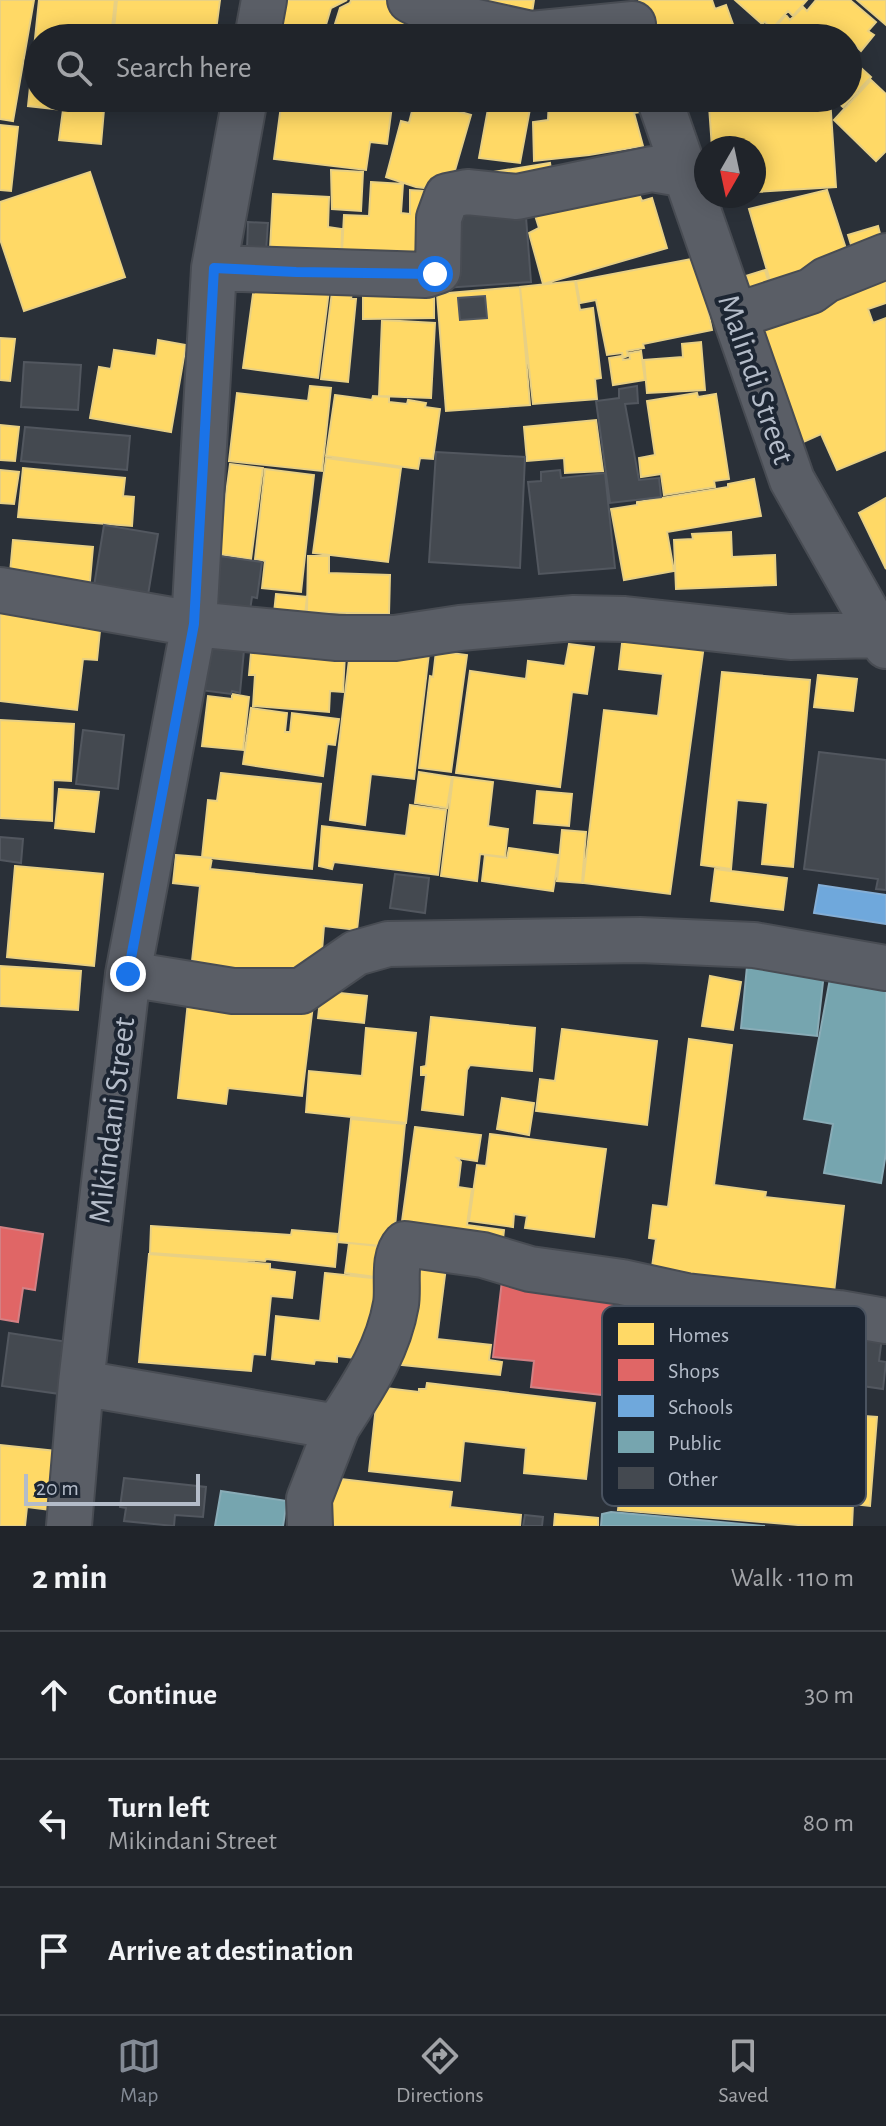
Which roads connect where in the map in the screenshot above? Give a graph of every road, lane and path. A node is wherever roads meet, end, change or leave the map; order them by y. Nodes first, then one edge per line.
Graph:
1 (264, 0) edge
2 (410, 0) edge
3 (633, 21) edge
4 (260, 24) edge
5 (486, 24) edge
6 (609, 24) edge
7 (242, 112) edge
8 (664, 112) edge
9 (687, 175) junction
10 (886, 256) edge
11 (214, 268) junction
12 (735, 316) junction
13 (0, 590) edge
14 (194, 624) junction
15 (882, 641) edge
16 (886, 968) edge
17 (128, 974) junction
18 (776, 1306) edge
19 (866, 1318) edge
20 (886, 1321) edge
21 (81, 1383) junction
22 (337, 1427) junction
23 (69, 1526) edge
24 (310, 1526) edge

1 - 4 street
2 - 5 street
3 - 6 street
7 - 11 street, Mikindani Street
8 - 9 street, Malindi Street
9 - 11 street
9 - 12 street, Malindi Street
10 - 12 street
11 - 14 street, Mikindani Street
12 - 15 street, Malindi Street
13 - 14 street
14 - 15 street
14 - 17 street, Mikindani Street
16 - 17 street
17 - 21 street, Mikindani Street
18 - 22 street
19 - 20 street
21 - 22 street
21 - 23 street, Mikindani Street
22 - 24 street

